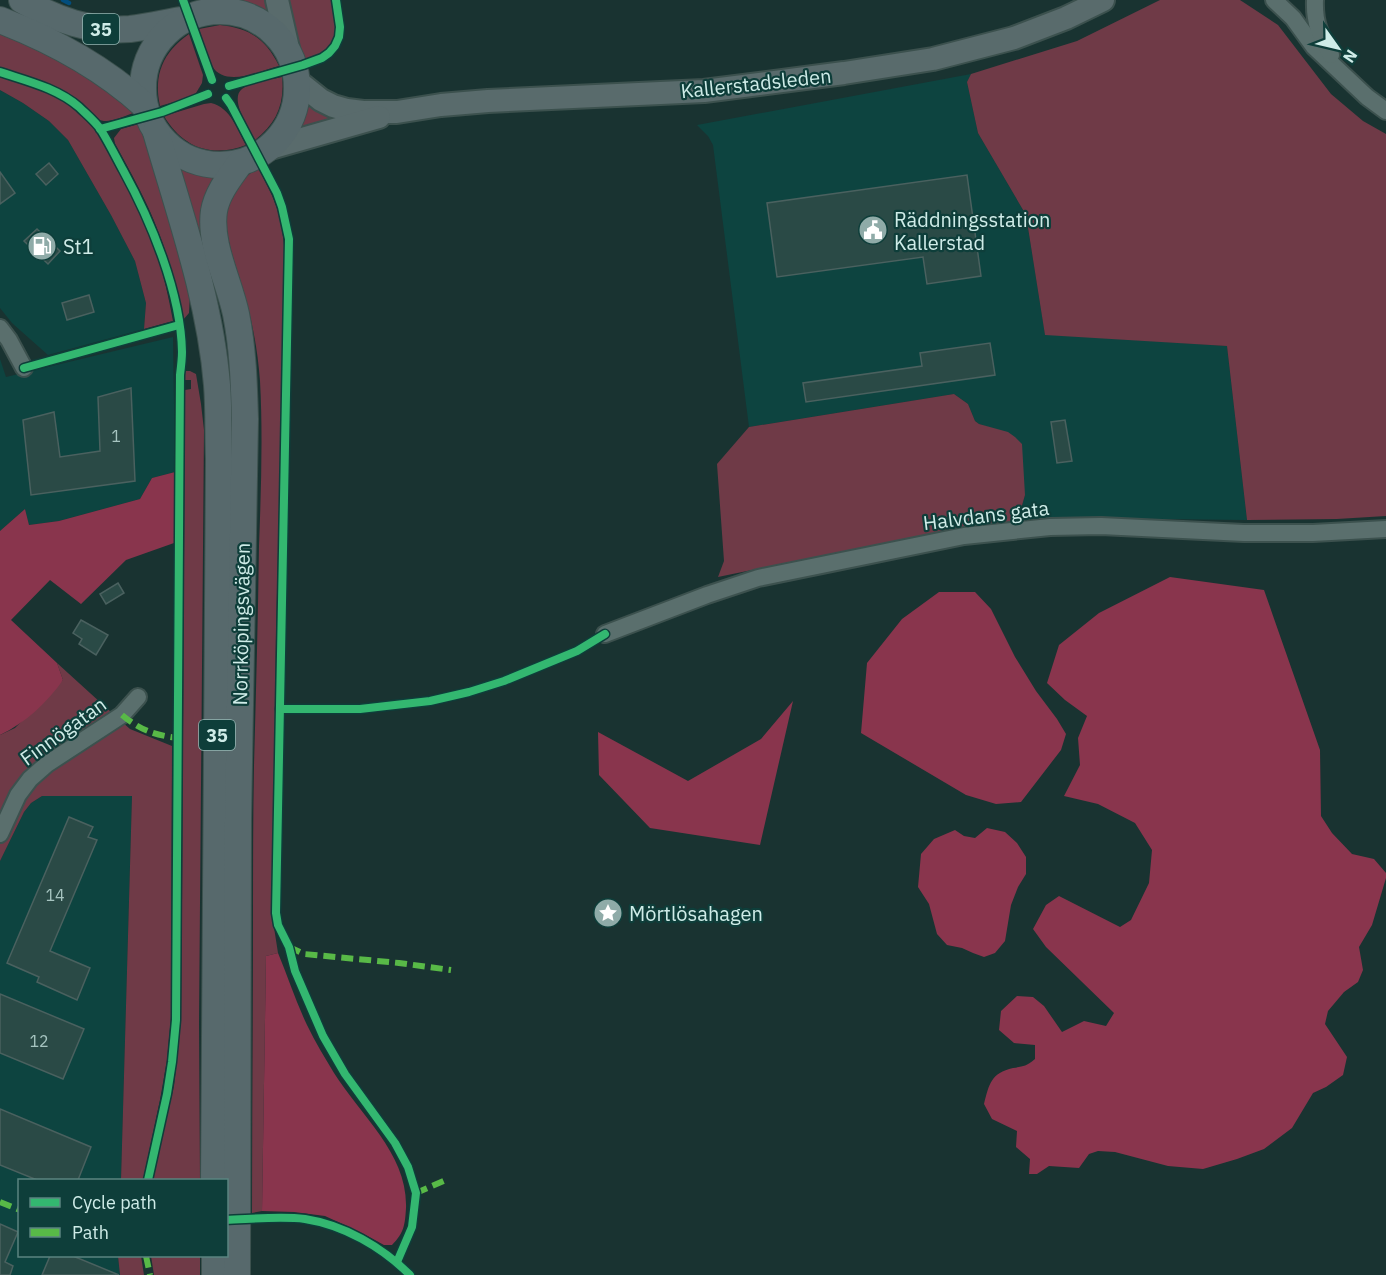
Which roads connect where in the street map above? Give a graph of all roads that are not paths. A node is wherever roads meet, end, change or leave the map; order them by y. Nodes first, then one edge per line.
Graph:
1 (22, 0) edge
2 (277, 0) edge
3 (1103, 0) edge
4 (1274, 0) edge
5 (1315, 0) edge
6 (202, 10) edge
7 (0, 20) edge
8 (293, 68) junction
9 (1338, 70) junction
10 (144, 105) junction
11 (1386, 111) edge
12 (397, 112) junction
13 (156, 132) junction
14 (267, 149) junction
15 (240, 163) junction
16 (0, 328) edge
17 (24, 368) dead end
18 (1386, 530) edge
19 (604, 634) dead end
20 (138, 697) dead end
21 (0, 834) edge
22 (214, 1179) edge
23 (214, 1257) edge
24 (215, 1275) edge
25 (237, 1275) edge

1 - 6 main road, 35
2 - 8 main road
3 - 12 main road, Kallerstadsleden
4 - 9 street
5 - 9 street
6 - 8 main road, 35
6 - 10 main road, 35
7 - 10 main road, 35
8 - 12 main road, Kallerstadsleden
8 - 14 main road, 35
9 - 11 street
10 - 13 main road, 35
12 - 14 main road, Kallerstadsleden
13 - 15 main road, 35
13 - 22 main road, Norrköpingsvägen / 35
14 - 15 main road, 35
15 - 25 main road, Norrköpingsvägen / 35
16 - 17 street
18 - 19 street, Halvdans gata
20 - 21 street, Finnögatan
23 - 24 main road

